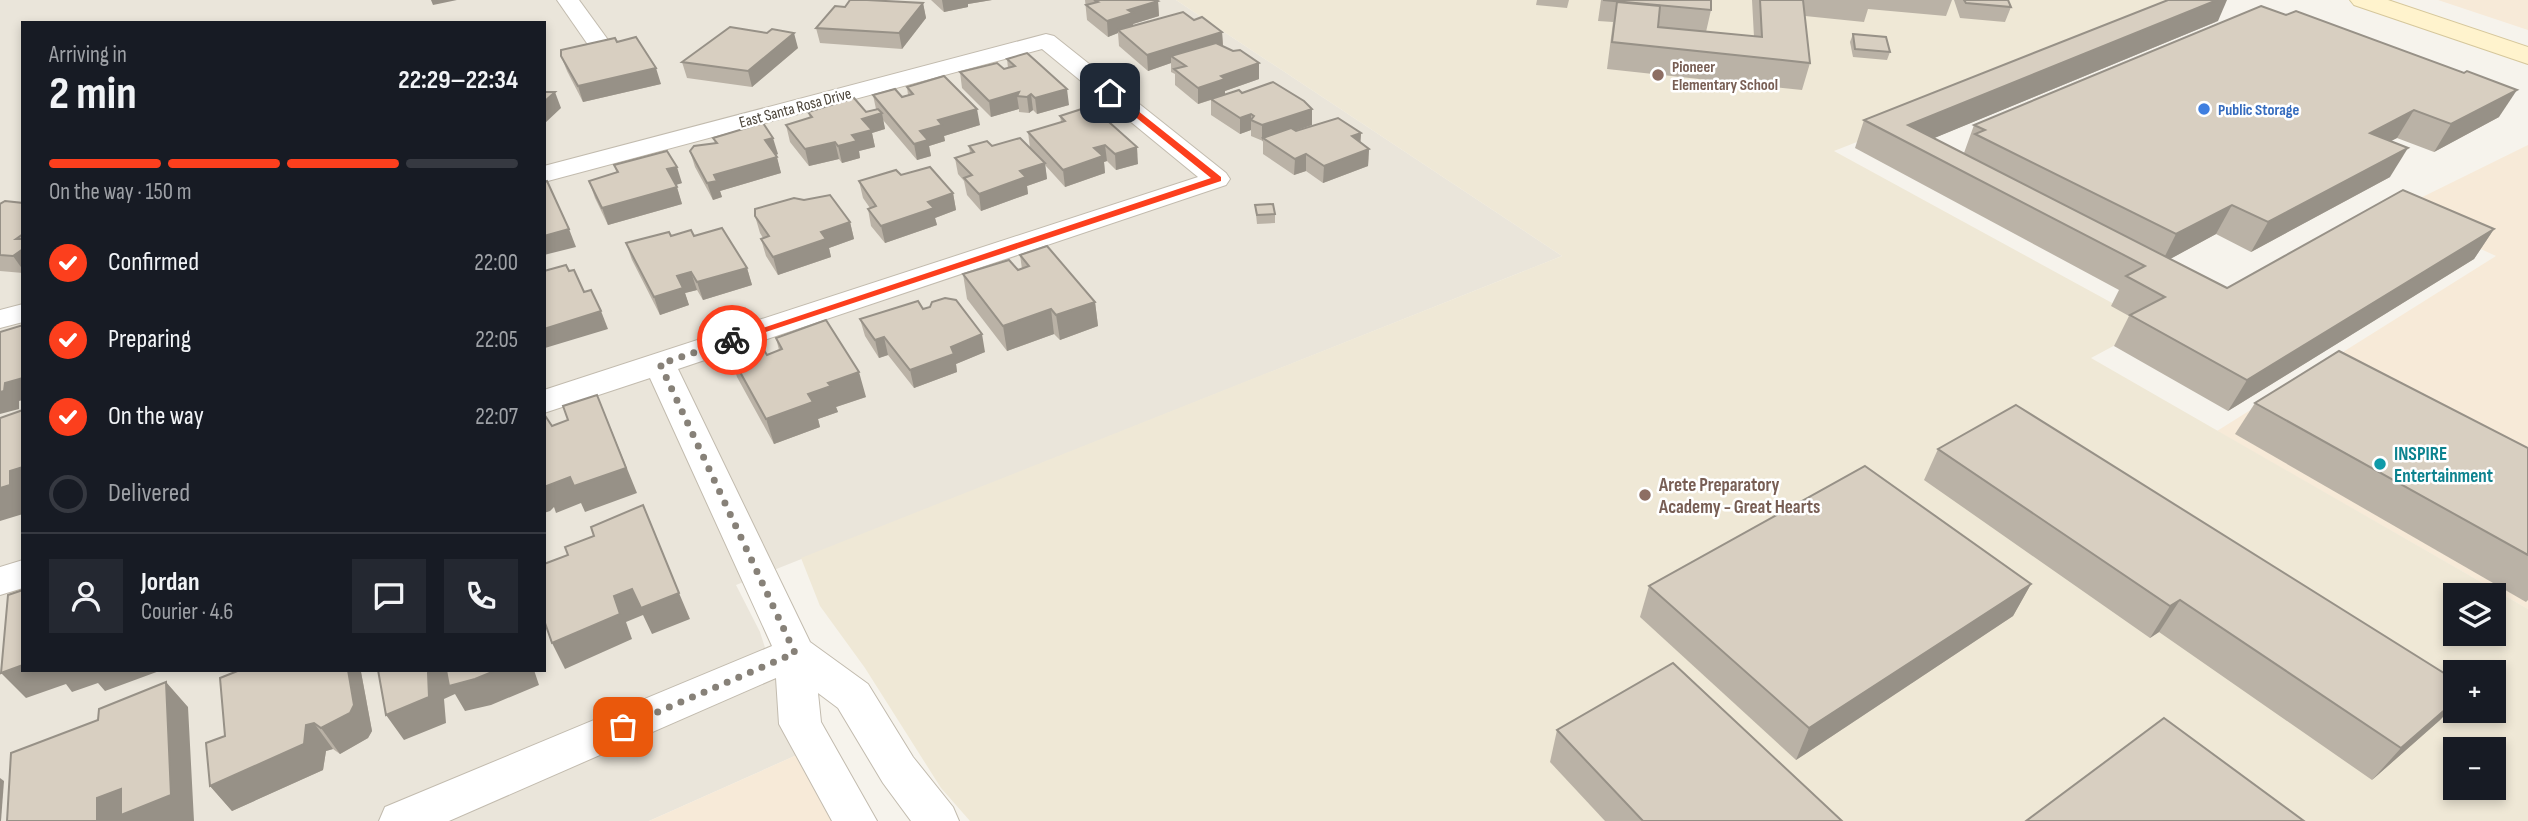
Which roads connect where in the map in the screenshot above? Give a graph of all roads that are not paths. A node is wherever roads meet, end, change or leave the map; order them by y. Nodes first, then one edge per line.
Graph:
1 (568, 0) edge
2 (2363, 0) edge
3 (2414, 0) edge
4 (2528, 37) edge
5 (599, 44) edge
6 (2528, 56) edge
7 (640, 121) dead end
8 (654, 145) junction
9 (546, 173) edge
10 (21, 314) edge
11 (0, 319) edge
12 (660, 364) junction
13 (546, 401) edge
14 (21, 575) edge
15 (0, 581) edge
16 (795, 653) junction
17 (401, 821) edge
18 (855, 821) edge
19 (937, 821) edge

1 - 5 street
2 - 6 main road
3 - 4 main road
7 - 8 street
8 - 9 street, East Santa Rosa Drive
8 - 12 street, East Santa Rosa Drive
10 - 11 street
12 - 13 street
12 - 16 street
14 - 15 street
16 - 17 street
16 - 18 street
16 - 19 street

